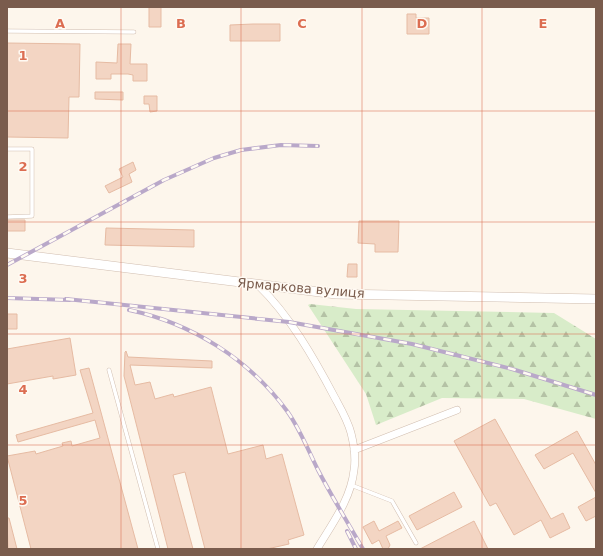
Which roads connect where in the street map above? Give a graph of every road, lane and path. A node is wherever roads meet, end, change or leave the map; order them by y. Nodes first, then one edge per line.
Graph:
1 (7, 31) edge
2 (134, 32) dead end
3 (7, 149) edge
4 (7, 217) edge
5 (7, 253) edge
6 (258, 285) junction
7 (596, 299) edge
8 (109, 370) dead end
9 (457, 410) dead end
10 (354, 450) junction
11 (351, 485) junction
12 (416, 543) dead end
13 (158, 549) edge
14 (317, 549) edge

1 - 2 lane
3 - 4 lane
5 - 6 street, Ярмаркова вулиця
6 - 7 street, Ярмаркова вулиця
6 - 10 street
8 - 13 lane
9 - 10 street
10 - 11 street
11 - 12 lane
11 - 14 street

